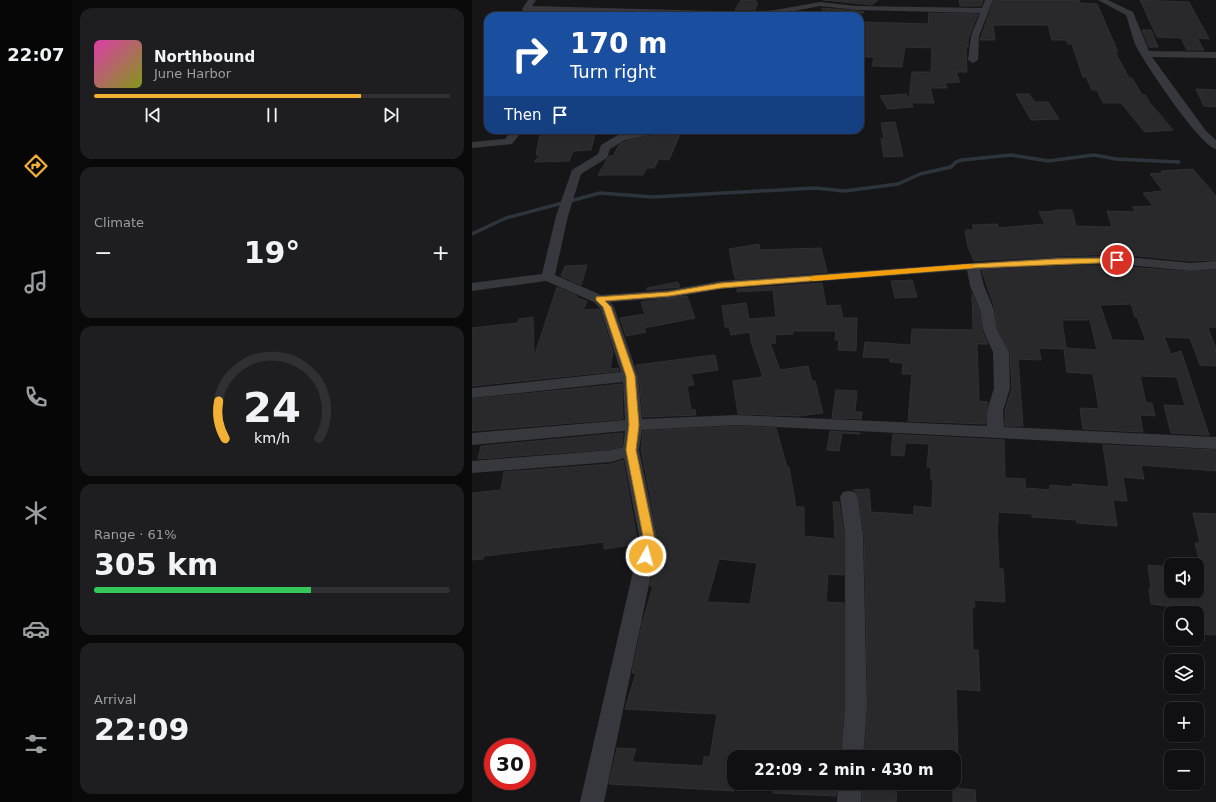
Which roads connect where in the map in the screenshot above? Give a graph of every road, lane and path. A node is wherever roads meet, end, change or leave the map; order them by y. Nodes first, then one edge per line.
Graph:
1 (532, 0) edge
2 (989, 0) edge
3 (1102, 0) edge
4 (984, 10) junction
5 (622, 12) edge
6 (780, 12) edge
7 (1146, 54) junction
8 (1216, 55) edge
9 (973, 60) dead end
10 (515, 134) edge
11 (638, 134) edge
12 (472, 145) edge
13 (1216, 146) edge
14 (1216, 265) edge
15 (973, 266) junction
16 (548, 277) junction
17 (472, 287) edge
18 (599, 299) junction
19 (630, 376) junction
20 (472, 393) edge
21 (634, 425) junction
22 (996, 433) junction
23 (472, 439) edge
24 (1216, 443) edge
25 (631, 450) junction
26 (472, 467) edge
27 (850, 497) dead end
28 (853, 750) edge
29 (850, 790) edge
30 (592, 802) edge
31 (849, 802) edge

1 - 5 street
2 - 4 street
3 - 7 street
4 - 6 street
4 - 9 street
7 - 8 street
7 - 13 street
10 - 12 street
11 - 16 street
14 - 15 street
15 - 18 street
15 - 22 street
16 - 17 street
16 - 18 street
18 - 19 street
19 - 20 street
19 - 21 street
21 - 22 street
21 - 23 street
21 - 25 street
22 - 24 street
25 - 26 street
25 - 30 street
27 - 28 street
29 - 31 street

